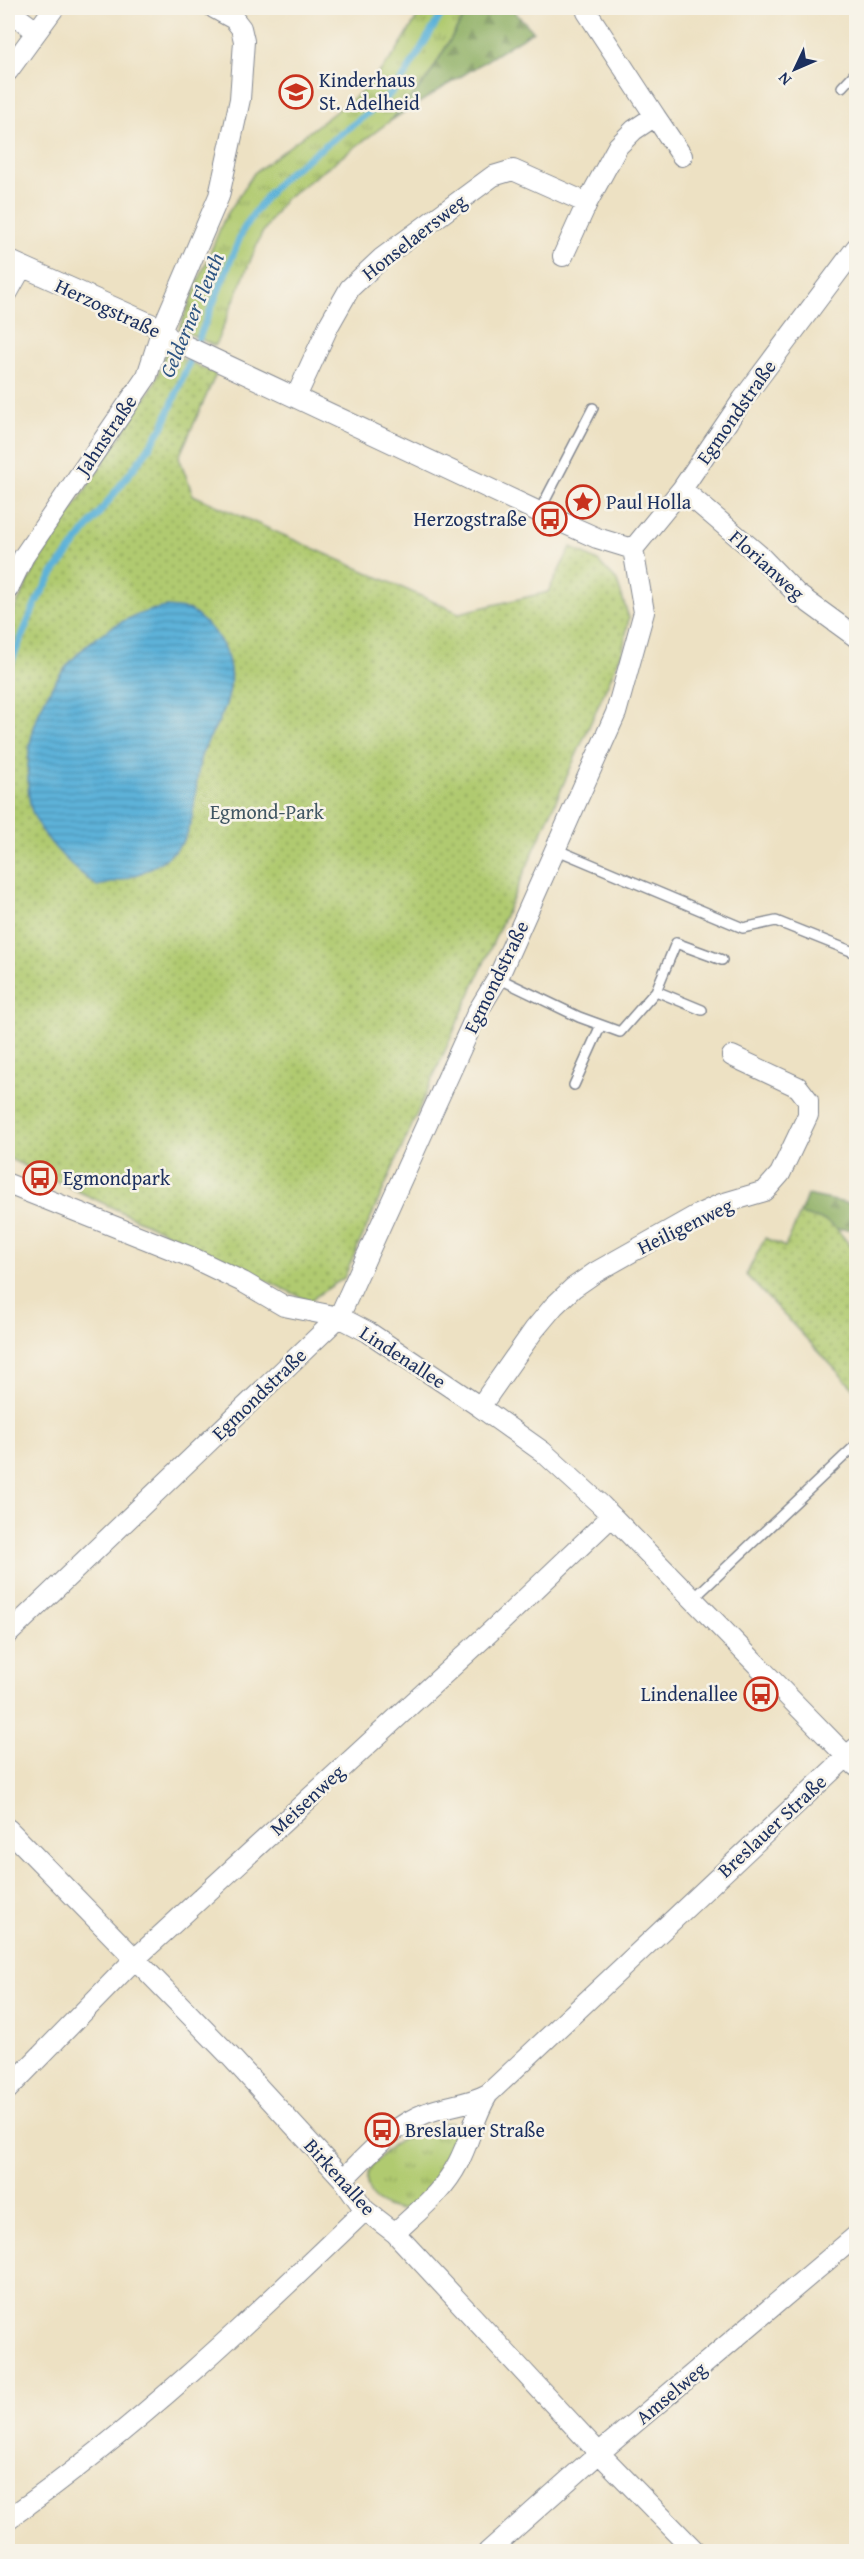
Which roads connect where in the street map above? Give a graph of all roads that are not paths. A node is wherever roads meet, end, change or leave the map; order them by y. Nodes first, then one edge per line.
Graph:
1 (54, 8) edge
2 (214, 8) edge
3 (8, 10) edge
4 (586, 12) dead end
5 (36, 31) junction
6 (8, 71) edge
7 (856, 72) edge
8 (842, 87) dead end
9 (655, 116) junction
10 (682, 156) dead end
11 (587, 203) junction
12 (856, 248) edge
13 (563, 256) dead end
14 (15, 264) edge
15 (8, 292) edge
16 (166, 334) junction
17 (296, 397) junction
18 (593, 408) dead end
19 (682, 489) junction
20 (538, 512) junction
21 (633, 549) junction
22 (8, 589) edge
23 (856, 637) edge
24 (555, 849) junction
25 (856, 953) edge
26 (722, 960) dead end
27 (498, 978) junction
28 (656, 991) junction
29 (702, 1010) dead end
30 (601, 1025) junction
31 (732, 1056) dead end
32 (574, 1085) dead end
33 (8, 1184) edge
34 (339, 1317) junction
35 (480, 1407) junction
36 (856, 1445) edge
37 (612, 1516) junction
38 (693, 1599) junction
39 (8, 1634) edge
40 (853, 1757) edge
41 (8, 1829) edge
42 (136, 1958) junction
43 (8, 2089) edge
44 (488, 2094) junction
45 (344, 2179) junction
46 (365, 2210) junction
47 (395, 2233) junction
48 (856, 2236) edge
49 (599, 2453) junction
50 (8, 2519) edge
51 (488, 2552) edge
52 (696, 2552) edge

1 - 5 street
2 - 16 street, Jahnstraße
3 - 5 street
4 - 9 street
5 - 6 street
7 - 8 lane
9 - 10 street
9 - 11 street
11 - 13 street
11 - 17 street, Honselaersweg
12 - 19 street, Egmondstraße
14 - 15 street
14 - 16 street, Herzogstraße
16 - 17 street, Herzogstraße
16 - 22 street, Jahnstraße
17 - 20 street, Herzogstraße
18 - 20 lane
19 - 21 street, Egmondstraße
19 - 23 street, Florianweg
20 - 21 street, Herzogstraße
21 - 24 street, Egmondstraße
24 - 25 lane
24 - 27 street, Egmondstraße
26 - 28 lane
27 - 30 lane
27 - 34 street, Egmondstraße
28 - 29 lane
28 - 30 lane
30 - 32 lane
31 - 35 street, Heiligenweg
33 - 34 street, Lindenallee
34 - 35 street, Lindenallee
34 - 39 street, Egmondstraße
35 - 37 street, Lindenallee
36 - 38 lane
37 - 38 street, Lindenallee
37 - 42 street, Meisenweg
38 - 40 street, Lindenallee
40 - 44 street, Breslauer Straße
41 - 42 street, Birkenallee
42 - 43 street, Meisenweg
42 - 45 street, Birkenallee
44 - 45 street, Breslauer Straße
44 - 47 street, Breslauer Straße
45 - 46 street, Birkenallee
46 - 47 street, Birkenallee
46 - 50 street
47 - 49 street, Birkenallee
48 - 49 street, Amselweg
49 - 51 street, Amselweg
49 - 52 street, Birkenallee

